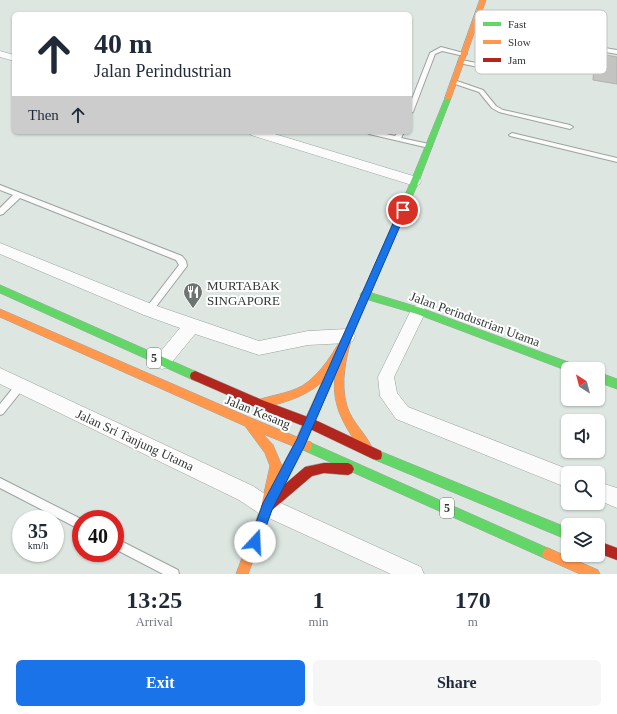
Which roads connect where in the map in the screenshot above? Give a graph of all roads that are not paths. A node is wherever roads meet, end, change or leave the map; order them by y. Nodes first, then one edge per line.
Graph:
1 (483, 0) edge
2 (480, 10) edge
3 (475, 23) edge
4 (474, 26) joint
5 (607, 50) edge
6 (617, 52) edge
7 (0, 54) edge
8 (12, 57) edge
9 (462, 58) junction
10 (475, 62) edge
11 (454, 82) junction
12 (412, 107) edge
13 (570, 127) dead end
14 (261, 134) edge
15 (377, 134) edge
16 (400, 134) edge
17 (512, 135) dead end
18 (397, 139) junction
19 (429, 146) junction
20 (617, 160) edge
21 (416, 181) junction
22 (0, 187) edge
23 (19, 194) junction
24 (0, 212) edge
25 (0, 248) edge
26 (0, 289) edge
27 (365, 295) junction
28 (149, 310) junction
29 (418, 311) junction
30 (0, 313) edge
31 (189, 329) junction
32 (346, 339) junction
33 (162, 362) junction
34 (561, 364) edge
35 (0, 376) edge
36 (605, 380) edge
37 (617, 384) edge
38 (20, 386) junction
39 (259, 404) junction
40 (0, 411) edge
41 (247, 422) junction
42 (309, 423) junction
43 (300, 443) junction
44 (368, 451) junction
45 (356, 469) junction
46 (561, 476) edge
47 (0, 483) edge
48 (605, 494) edge
49 (617, 498) edge
50 (267, 507) junction
51 (72, 520) edge
52 (561, 531) edge
53 (124, 548) edge
54 (605, 550) edge
55 (617, 554) edge
56 (174, 574) edge
57 (242, 574) edge
58 (414, 574) edge
59 (594, 574) edge

1 - 2 main road
3 - 4 main road
4 - 9 main road
5 - 6 lane
7 - 8 street
9 - 10 lane
9 - 11 main road
9 - 12 lane
11 - 13 lane
11 - 19 main road
14 - 21 street
15 - 18 lane
16 - 18 lane
17 - 20 lane
18 - 19 lane
19 - 21 main road
21 - 27 main road
22 - 23 lane
23 - 24 lane
23 - 28 lane
25 - 28 street
26 - 33 main road, Jalan Kesang / 5
27 - 29 main road, Jalan Perindustrian Utama
27 - 32 main road
28 - 31 street
29 - 34 main road, Jalan Perindustrian Utama
29 - 46 street
30 - 41 main road, Jalan Kesang / 5
31 - 32 street
31 - 33 street
32 - 39 main road
32 - 42 main road
32 - 44 main road
33 - 39 main road, Jalan Kesang / 5
35 - 38 street, Jalan Sri Tanjung Utama
36 - 37 main road
38 - 40 lane
38 - 50 street, Jalan Sri Tanjung Utama
39 - 42 main road, Jalan Kesang / 5
41 - 43 main road, Jalan Kesang / 5
41 - 50 main road
42 - 43 main road
42 - 44 main road, Jalan Kesang / 5
43 - 45 main road, Jalan Kesang / 5
43 - 50 main road
44 - 52 main road, Jalan Kesang / 5
45 - 50 main road
45 - 59 main road, Jalan Kesang / 5
47 - 51 lane
48 - 49 street
50 - 57 main road
50 - 58 street, Jalan Sri Tanjung Utama
53 - 56 lane
54 - 55 main road

